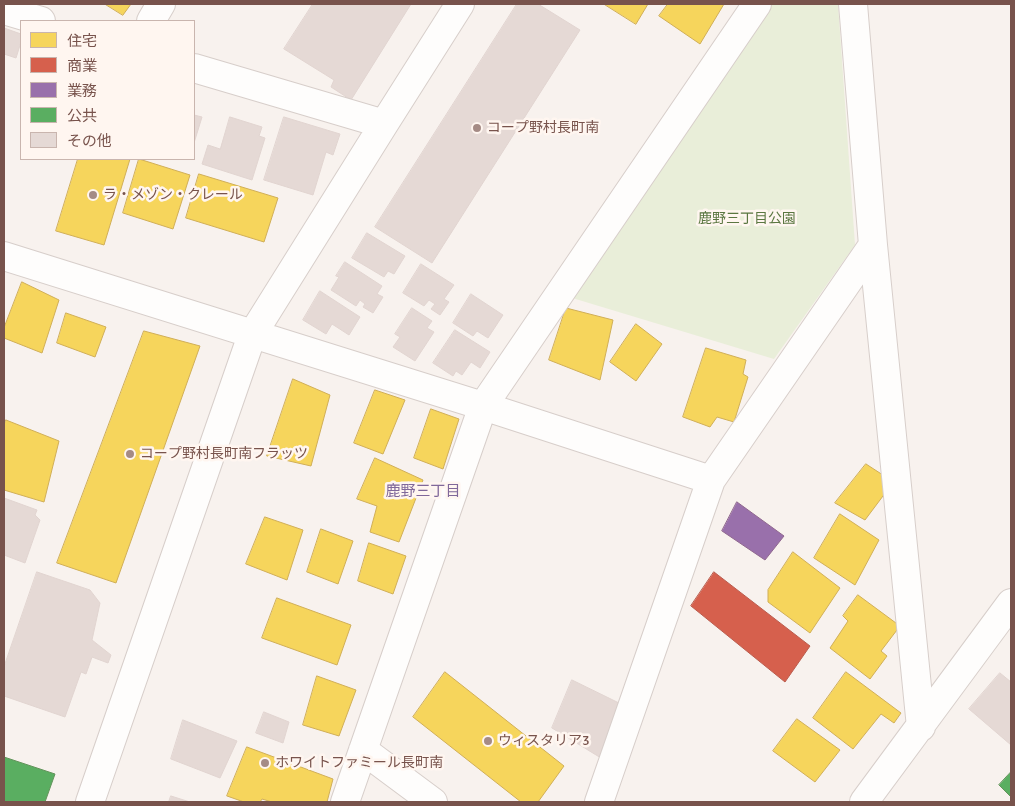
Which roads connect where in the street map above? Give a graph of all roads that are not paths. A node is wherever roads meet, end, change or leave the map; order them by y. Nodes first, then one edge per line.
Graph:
1 (161, 4) edge
2 (460, 4) edge
3 (757, 4) edge
4 (854, 4) edge
5 (4, 10) edge
6 (38, 20) edge
7 (152, 20) edge
8 (195, 68) edge
9 (384, 124) junction
10 (873, 245) junction
11 (4, 256) edge
12 (252, 335) junction
13 (483, 406) junction
14 (711, 480) junction
15 (1011, 603) edge
16 (921, 727) junction
17 (363, 750) junction
18 (90, 802) edge
19 (345, 802) edge
20 (433, 802) edge
21 (599, 802) edge
22 (864, 802) edge

1 - 7 street
2 - 9 street
3 - 13 street
4 - 10 street
5 - 6 street
8 - 9 street
9 - 12 street
10 - 14 street
10 - 16 street
11 - 12 street
12 - 13 street
12 - 18 street
13 - 14 street
13 - 17 street
14 - 21 street
15 - 16 street
16 - 22 street
17 - 19 street
17 - 20 street

